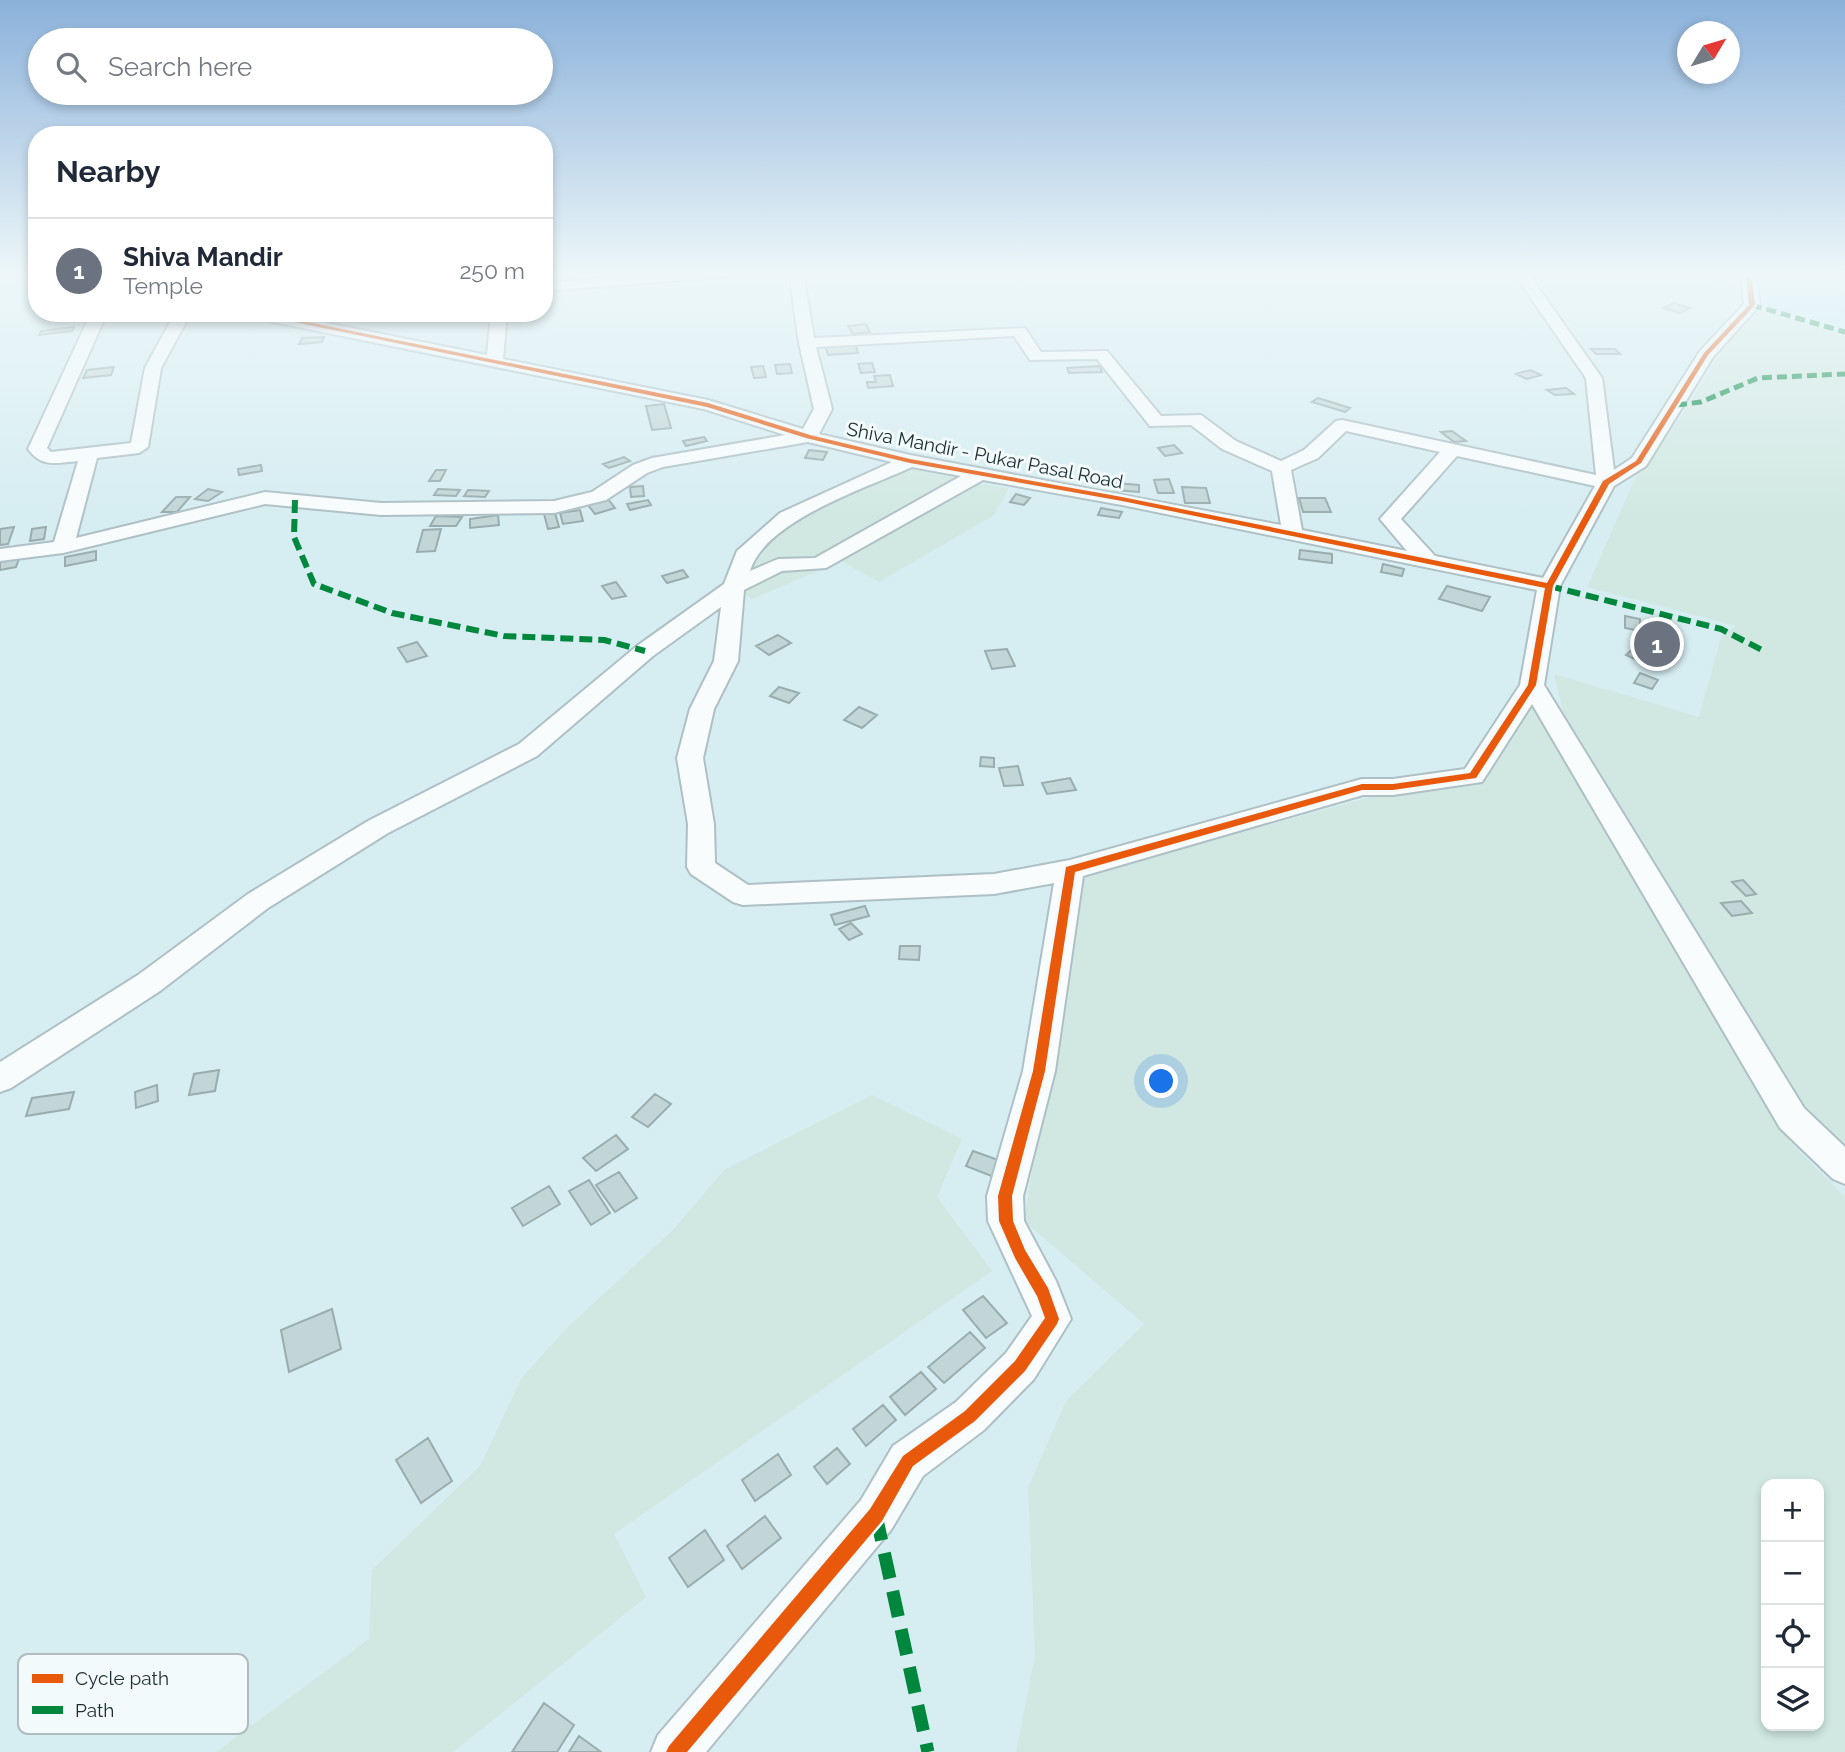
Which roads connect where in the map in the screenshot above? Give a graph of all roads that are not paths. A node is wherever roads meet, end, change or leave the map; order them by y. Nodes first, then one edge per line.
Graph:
1 (80, 354) edge
2 (161, 354) edge
3 (463, 354) edge
4 (496, 354) edge
5 (810, 354) edge
6 (1034, 354) edge
7 (1577, 354) edge
8 (1706, 354) edge
9 (495, 360) junction
10 (808, 437) junction
11 (1451, 451) junction
12 (89, 454) junction
13 (910, 461) junction
14 (1281, 468) junction
15 (976, 475) junction
16 (1606, 483) junction
17 (1293, 536) junction
18 (63, 547) junction
19 (0, 555) edge
20 (1430, 564) junction
21 (1549, 586) junction
22 (734, 587) junction
23 (1532, 685) junction
24 (1070, 870) junction
25 (0, 1079) edge
26 (1845, 1169) edge
27 (675, 1752) edge

1 - 12 street
2 - 12 street
3 - 9 street, Shiva Mandir - Pukar Pasal Road
4 - 9 street
5 - 10 street
6 - 14 street
7 - 16 street
8 - 16 street
9 - 10 street, Shiva Mandir - Pukar Pasal Road
10 - 13 street, Shiva Mandir - Pukar Pasal Road
10 - 18 street
11 - 14 street
11 - 16 street
11 - 20 street
12 - 18 street
13 - 15 street, Shiva Mandir - Pukar Pasal Road
13 - 22 street
14 - 17 street
15 - 17 street, Shiva Mandir - Pukar Pasal Road
15 - 22 street
16 - 21 street
17 - 20 street, Shiva Mandir - Pukar Pasal Road
18 - 19 street
20 - 21 street, Shiva Mandir - Pukar Pasal Road
21 - 23 street
22 - 24 street
22 - 25 street
23 - 24 street
23 - 26 street
24 - 27 street

